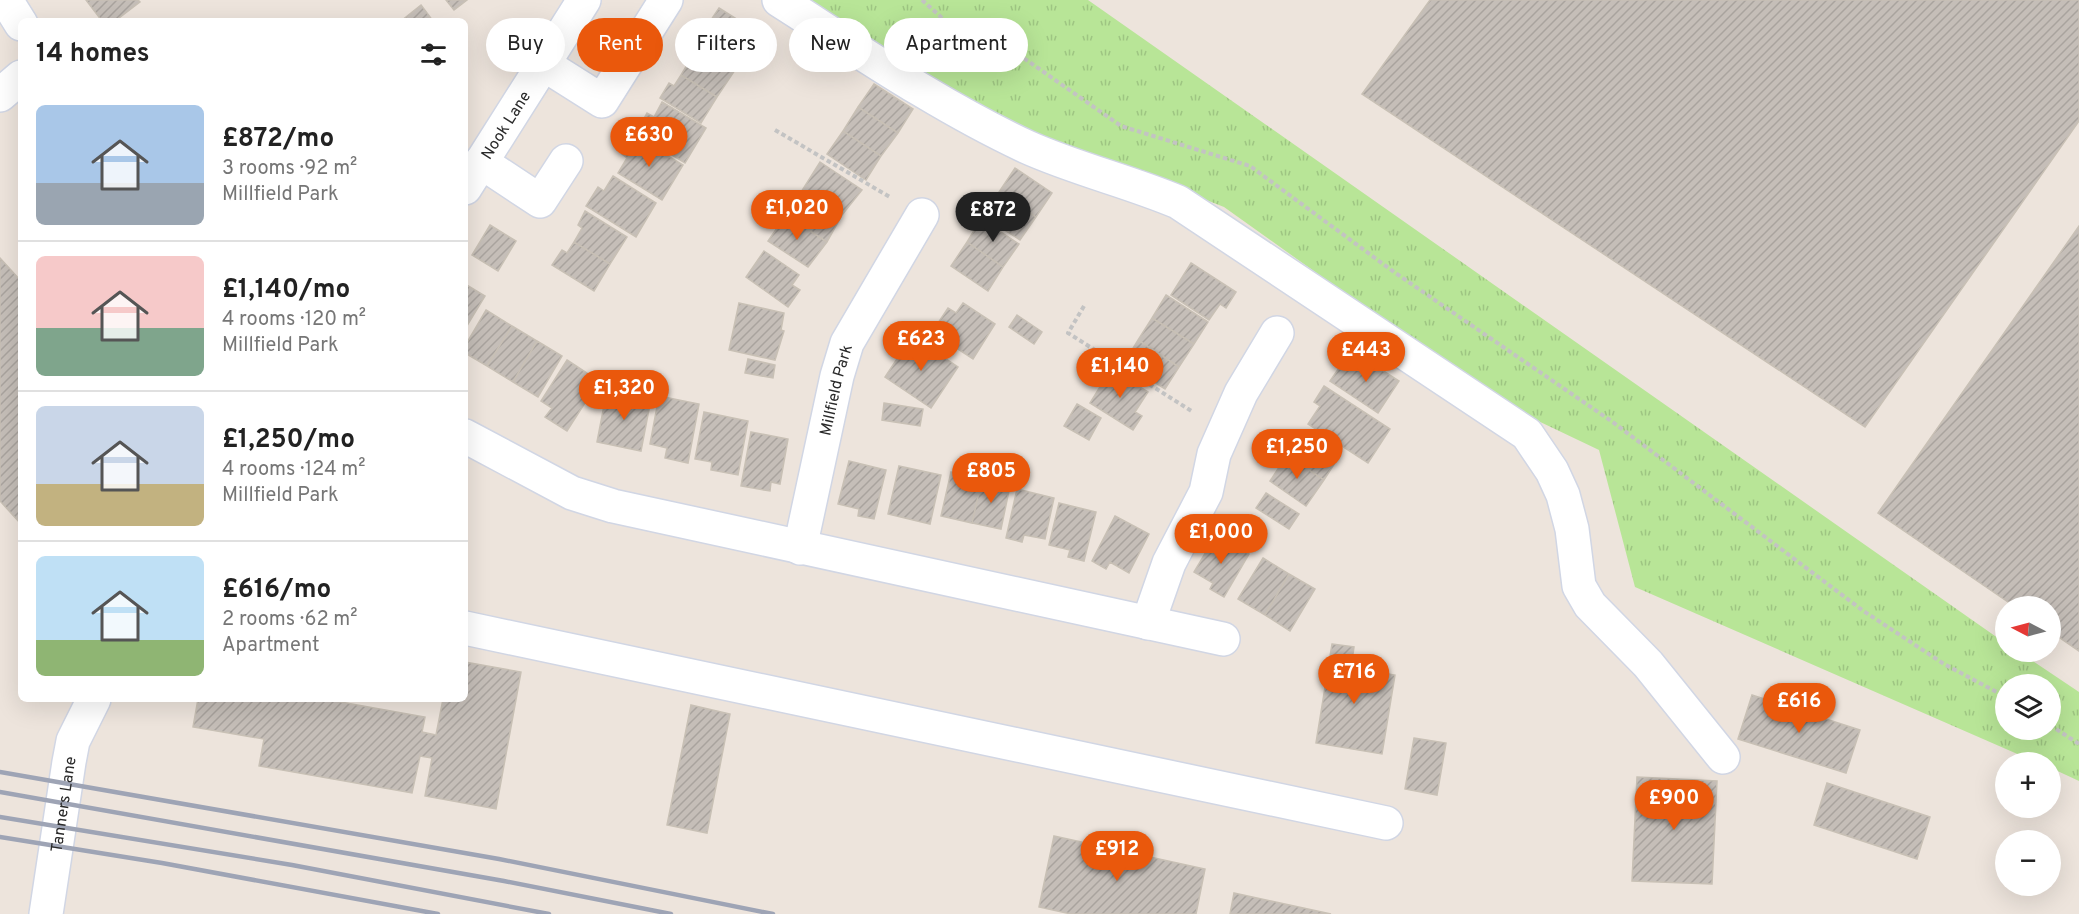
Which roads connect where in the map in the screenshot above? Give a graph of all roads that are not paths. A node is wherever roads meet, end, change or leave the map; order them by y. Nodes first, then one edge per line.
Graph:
1 (6, 0) edge
2 (584, 0) edge
3 (666, 0) edge
4 (779, 0) edge
5 (18, 19) edge
6 (565, 31) edge
7 (539, 72) edge
8 (555, 72) edge
9 (18, 80) edge
10 (0, 95) edge
11 (566, 161) dead end
12 (473, 175) edge
13 (922, 215) road end
14 (1277, 333) dead end
15 (468, 438) edge
16 (800, 548) junction
17 (1148, 623) junction
18 (468, 629) edge
19 (1223, 639) dead end
20 (93, 702) edge
21 (1723, 757) dead end
22 (1386, 823) dead end
23 (46, 914) edge

1 - 5 street
2 - 6 street, Nook Lane
3 - 8 street
4 - 21 street
7 - 12 street, Nook Lane
9 - 10 street
11 - 12 street
13 - 16 street, Millfield Park
14 - 17 street
15 - 16 street
16 - 17 street
17 - 19 street
18 - 22 street
20 - 23 street, Tanners Lane

